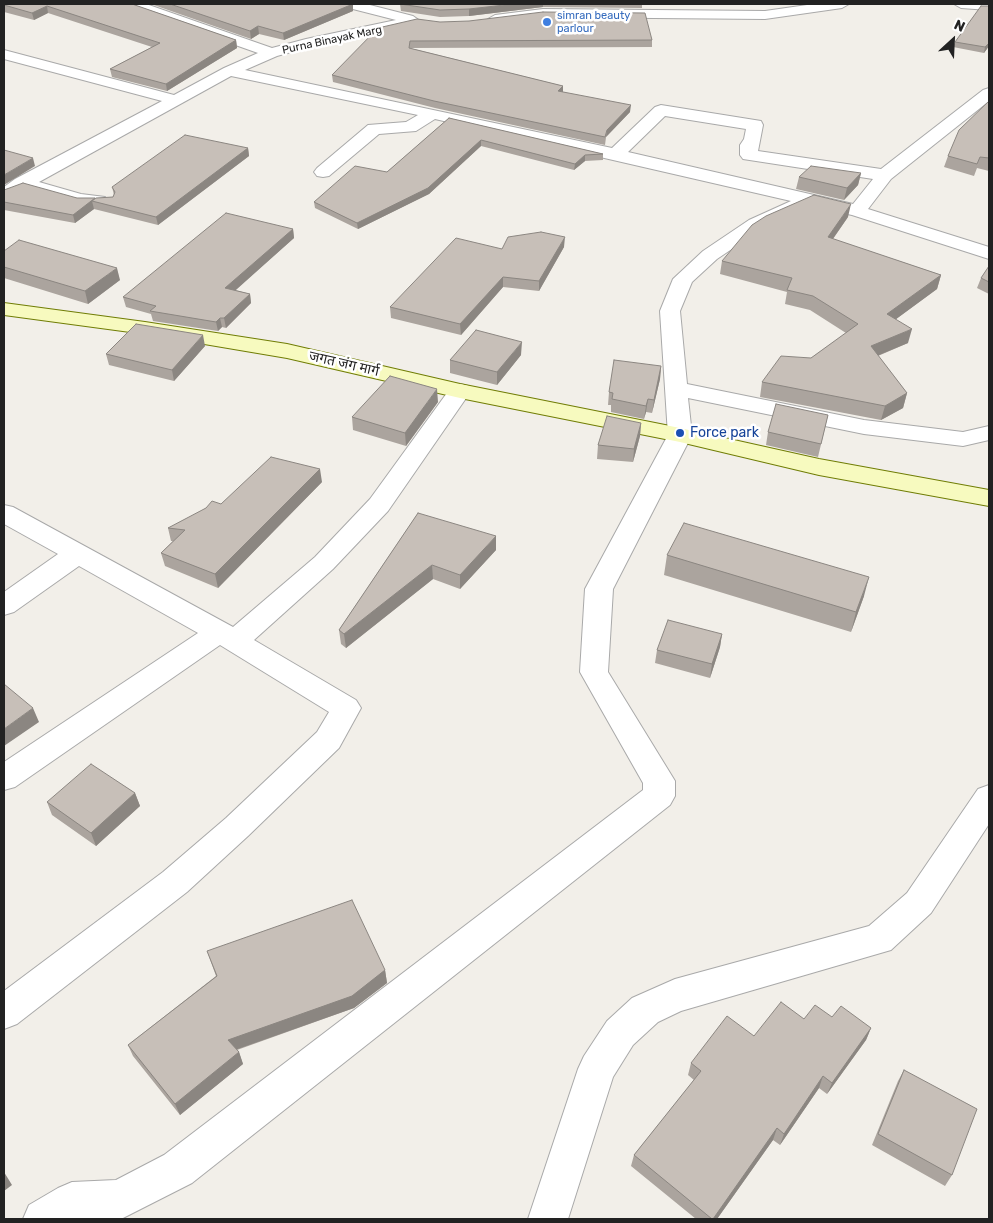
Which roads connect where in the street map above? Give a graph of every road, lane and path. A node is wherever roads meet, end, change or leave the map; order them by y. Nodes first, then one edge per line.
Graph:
1 (133, 4) edge
2 (350, 4) edge
3 (842, 4) edge
4 (961, 4) edge
5 (989, 6) edge
6 (547, 8) edge
7 (477, 21) edge
8 (272, 53) junction
9 (4, 54) edge
10 (229, 71) junction
11 (989, 93) edge
12 (176, 100) junction
13 (432, 113) junction
14 (615, 155) junction
15 (323, 172) dead end
16 (885, 175) junction
17 (22, 183) junction
18 (4, 194) edge
19 (809, 200) junction
20 (106, 201) edge
21 (857, 211) junction
22 (989, 253) edge
23 (4, 309) edge
24 (677, 389) junction
25 (460, 391) junction
26 (989, 433) edge
27 (680, 435) junction
28 (989, 498) edge
29 (4, 513) edge
30 (76, 555) junction
31 (4, 605) edge
32 (227, 636) junction
33 (4, 778) edge
34 (989, 798) edge
35 (4, 1012) edge
36 (43, 1219) edge
37 (548, 1219) edge

1 - 8 street
2 - 8 street, Purna Binayak Marg
3 - 6 street
4 - 5 street
6 - 7 street
8 - 10 street, Purna Binayak Marg
9 - 12 street
10 - 12 street, Purna Binayak Marg
10 - 13 street
11 - 16 street
12 - 17 street, Purna Binayak Marg
13 - 14 street
13 - 15 street
14 - 16 street
14 - 19 street
16 - 21 street
17 - 18 street, Purna Binayak Marg
17 - 20 street
19 - 21 street
19 - 24 street
21 - 22 street
23 - 25 street, जगत जंग मार्ग
24 - 26 street
24 - 27 street
25 - 27 street, जगत जंग मार्ग
25 - 32 street
27 - 28 street, जगत जंग मार्ग
27 - 36 street
29 - 30 street
30 - 31 street
30 - 32 street
32 - 33 street
32 - 35 street
34 - 37 street

